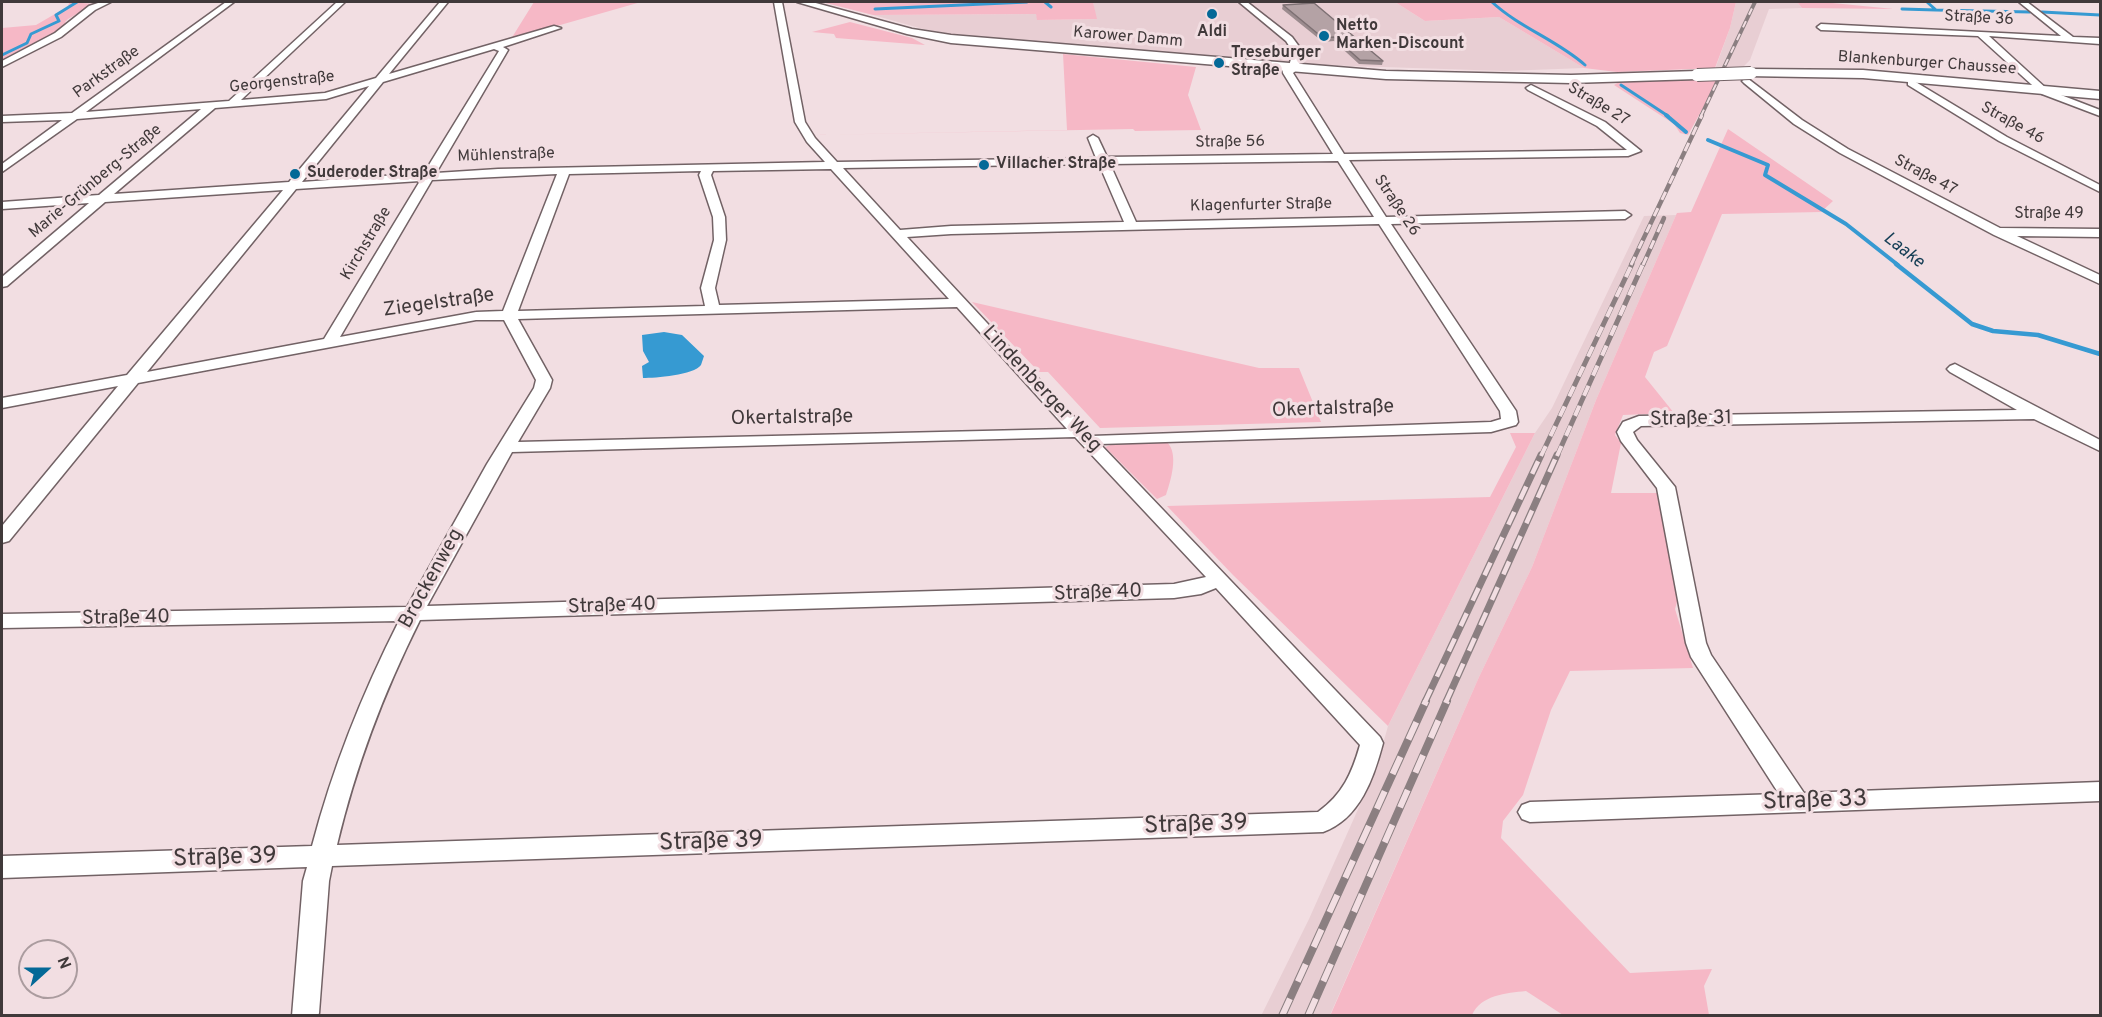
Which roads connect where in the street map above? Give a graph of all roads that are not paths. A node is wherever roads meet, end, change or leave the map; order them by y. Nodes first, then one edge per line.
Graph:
1 (107, 2) edge
2 (230, 2) edge
3 (341, 2) edge
4 (444, 2) edge
5 (778, 2) edge
6 (802, 2) edge
7 (1243, 2) edge
8 (2023, 2) edge
9 (1821, 27) dead end
10 (557, 28) dead end
11 (1980, 33) junction
12 (2071, 39) junction
13 (2100, 41) edge
14 (495, 47) junction
15 (2, 64) edge
16 (1290, 68) junction
17 (1697, 75) joint
18 (1749, 77) junction
19 (377, 82) junction
20 (1911, 83) dead end
21 (1531, 88) dead end
22 (2043, 90) junction
23 (2100, 95) edge
24 (231, 104) junction
25 (211, 106) junction
26 (2100, 113) edge
27 (74, 116) junction
28 (2, 119) edge
29 (1093, 138) dead end
30 (1628, 153) joint
31 (1341, 158) junction
32 (1103, 161) junction
33 (833, 165) junction
34 (709, 168) junction
35 (2, 169) edge
36 (564, 171) junction
37 (429, 176) junction
38 (292, 186) junction
39 (2100, 189) edge
40 (103, 199) junction
41 (2, 205) edge
42 (1625, 215) dead end
43 (1383, 220) junction
44 (1131, 225) junction
45 (1998, 232) junction
46 (2100, 233) edge
47 (897, 234) junction
48 (2100, 280) edge
49 (2, 283) edge
50 (961, 303) junction
51 (710, 311) junction
52 (509, 315) junction
53 (331, 343) junction
54 (1477, 364) joint
55 (1955, 369) dead end
56 (131, 380) junction
57 (2, 403) edge
58 (2037, 414) junction
59 (1084, 436) junction
60 (2100, 446) edge
61 (506, 447) junction
62 (2, 537) edge
63 (1220, 579) junction
64 (413, 613) junction
65 (2, 621) edge
66 (1371, 742) joint
67 (2100, 792) edge
68 (1798, 803) junction
69 (1530, 812) dead end
70 (324, 856) junction
71 (2, 867) edge
72 (305, 1013) dead end

1 - 15 street
2 - 27 street, Parkstraße
3 - 24 street
4 - 19 street
5 - 33 street, Lindenberger Weg
6 - 16 main road, Karower Damm
7 - 16 street
8 - 12 street
9 - 11 street, Straße 36
10 - 14 street, Georgenstraße
11 - 12 street, Straße 36
11 - 22 street
12 - 13 street, Straße 36
14 - 19 street, Georgenstraße
14 - 37 street, Kirchstraße
16 - 17 main road, Karower Damm
16 - 31 street, Straße 26
17 - 18 main road, Blankenburger Chaussee, bridge
18 - 22 main road, Blankenburger Chaussee
18 - 45 street, Straße 47
19 - 24 street, Georgenstraße
19 - 38 street
20 - 39 street, Straße 46
21 - 30 street, Straße 27
22 - 23 main road, Blankenburger Chaussee
22 - 26 street
24 - 25 street, Georgenstraße
25 - 27 street, Georgenstraße
25 - 40 street, Marie-Grünberg-Straße
27 - 28 street, Georgenstraße
27 - 35 street, Parkstraße
29 - 32 street
30 - 31 street, Straße 56
31 - 32 street, Straße 56
31 - 43 street, Straße 26
32 - 33 street, Straße 56
32 - 44 street
33 - 34 street, Mühlenstraße
33 - 47 street, Lindenberger Weg
34 - 36 street, Mühlenstraße
34 - 51 street
36 - 37 street, Mühlenstraße
36 - 52 street
37 - 38 street, Mühlenstraße
37 - 53 street, Kirchstraße
38 - 40 street, Mühlenstraße
38 - 56 street
40 - 41 street, Mühlenstraße
40 - 49 street, Marie-Grünberg-Straße
42 - 43 street, Klagenfurter Straße
43 - 44 street, Klagenfurter Straße
43 - 54 street, Straße 26
44 - 47 street, Klagenfurter Straße
45 - 46 street, Straße 49
45 - 48 street, Straße 47
47 - 50 street, Lindenberger Weg
50 - 51 street, Ziegelstraße
50 - 59 street, Lindenberger Weg
51 - 52 street, Ziegelstraße
52 - 53 street, Ziegelstraße
52 - 61 street, Brockenweg
53 - 56 street, Ziegelstraße
54 - 59 street, Okertalstraße
55 - 58 street, Straße 31
56 - 57 street, Ziegelstraße
56 - 62 street
58 - 60 street, Straße 31
58 - 68 street, Straße 31
59 - 61 street, Okertalstraße
59 - 63 street, Lindenberger Weg
61 - 64 street, Brockenweg
63 - 64 street, Straße 40
63 - 66 street, Lindenberger Weg
64 - 65 street, Straße 40
64 - 70 street, Brockenweg
66 - 70 street, Straße 39
67 - 68 street, Straße 33
68 - 69 street, Straße 33
70 - 71 street, Straße 39
70 - 72 street, Brockenweg

